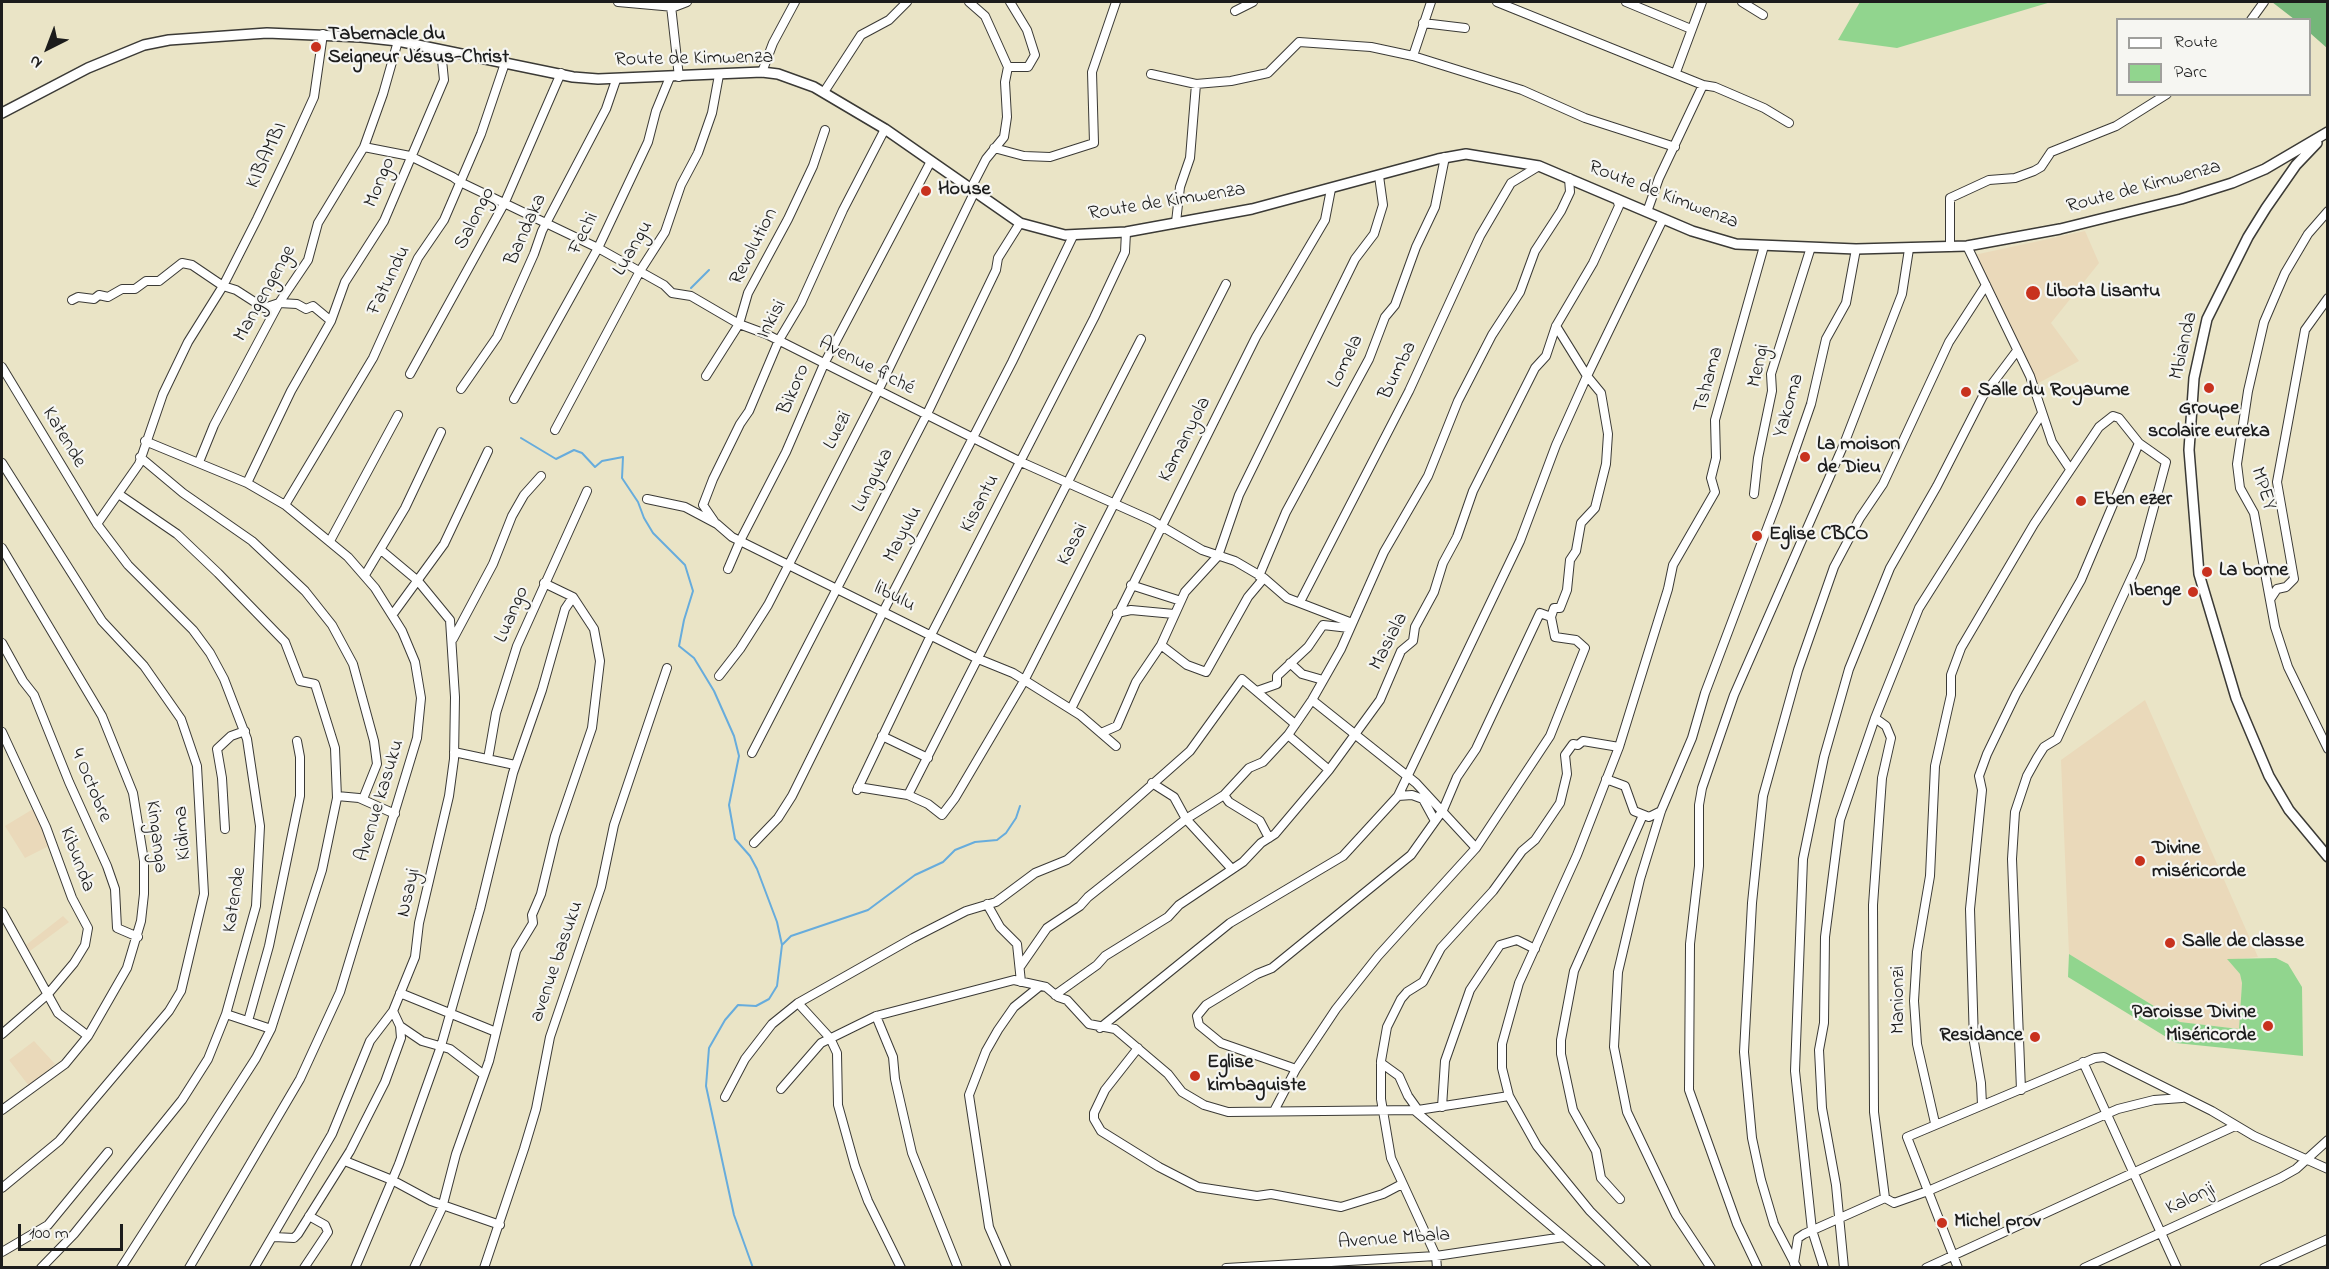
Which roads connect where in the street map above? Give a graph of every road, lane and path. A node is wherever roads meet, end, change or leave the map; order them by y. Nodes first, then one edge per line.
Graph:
1 (618, 2) edge
2 (687, 2) edge
3 (795, 2) edge
4 (908, 2) edge
5 (969, 2) edge
6 (1010, 2) edge
7 (1116, 2) edge
8 (1253, 2) edge
9 (1431, 2) edge
10 (1497, 2) edge
11 (1626, 2) edge
12 (1702, 2) edge
13 (1742, 2) edge
14 (2264, 2) edge
15 (668, 4) edge
16 (1235, 11) dead end
17 (1763, 15) dead end
18 (2252, 18) edge
19 (1423, 23) junction
20 (1465, 28) dead end
21 (1691, 29) junction
22 (323, 34) junction
23 (398, 41) junction
24 (441, 50) junction
25 (1413, 56) junction
26 (505, 63) junction
27 (1008, 67) junction
28 (762, 72) junction
29 (1676, 72) junction
30 (561, 73) junction
31 (1151, 74) dead end
32 (718, 75) junction
33 (674, 77) junction
34 (616, 80) junction
35 (1196, 84) junction
36 (1703, 85) junction
37 (824, 92) junction
38 (2164, 96) edge
39 (2, 113) edge
40 (1789, 123) dead end
41 (885, 129) junction
42 (825, 130) dead end
43 (2326, 133) edge
44 (364, 147) junction
45 (1675, 147) junction
46 (994, 148) junction
47 (410, 156) junction
48 (1445, 157) junction
49 (931, 161) junction
50 (1539, 166) junction
51 (1379, 176) junction
52 (1569, 178) junction
53 (460, 182) junction
54 (1331, 189) junction
55 (972, 192) junction
56 (1617, 199) junction
57 (505, 202) junction
58 (2328, 211) edge
59 (1647, 212) junction
60 (1663, 219) junction
61 (547, 222) junction
62 (1176, 222) junction
63 (1020, 223) junction
64 (1126, 232) junction
65 (1073, 236) junction
66 (1764, 246) junction
67 (1967, 246) junction
68 (1810, 247) junction
69 (1950, 247) junction
70 (598, 248) junction
71 (1856, 249) junction
72 (1909, 249) junction
73 (640, 271) junction
74 (1226, 284) dead end
75 (222, 285) junction
76 (1986, 285) junction
77 (2328, 298) edge
78 (72, 300) dead end
79 (279, 303) junction
80 (331, 321) junction
81 (739, 324) junction
82 (1556, 326) junction
83 (1141, 339) dead end
84 (779, 340) junction
85 (2016, 352) junction
86 (824, 364) junction
87 (2, 367) edge
88 (410, 374) dead end
89 (706, 375) dead end
90 (1587, 376) junction
91 (460, 389) dead end
92 (878, 391) junction
93 (514, 399) dead end
94 (398, 414) dead end
95 (2042, 415) junction
96 (926, 416) junction
97 (555, 429) dead end
98 (441, 432) dead end
99 (974, 438) junction
100 (145, 441) junction
101 (2139, 443) junction
102 (488, 451) dead end
103 (140, 457) junction
104 (198, 462) junction
105 (1021, 462) junction
106 (2, 463) edge
107 (2070, 469) junction
108 (541, 476) dead end
109 (247, 483) junction
110 (1069, 483) junction
111 (587, 491) dead end
112 (1754, 494) dead end
113 (120, 495) junction
114 (647, 499) dead end
115 (285, 505) junction
116 (1113, 505) junction
117 (97, 524) junction
118 (717, 524) junction
119 (1161, 526) junction
120 (330, 541) junction
121 (740, 541) junction
122 (2, 548) edge
123 (381, 550) junction
124 (1218, 556) junction
125 (789, 565) junction
126 (728, 569) dead end
127 (365, 575) junction
128 (1262, 577) junction
129 (418, 581) junction
130 (544, 583) junction
131 (1131, 585) junction
132 (839, 589) junction
133 (573, 597) junction
134 (2271, 598) junction
135 (1181, 601) junction
136 (1300, 602) junction
137 (883, 612) junction
138 (1117, 613) junction
139 (393, 614) junction
140 (1174, 614) junction
141 (1551, 617) junction
142 (1350, 625) junction
143 (931, 635) junction
144 (452, 641) junction
145 (2, 643) edge
146 (1161, 645) junction
147 (976, 658) junction
148 (1290, 663) junction
149 (667, 668) dead end
150 (719, 676) dead end
151 (1024, 681) junction
152 (1323, 681) junction
153 (1257, 691) junction
154 (1312, 700) junction
155 (1071, 709) junction
156 (1875, 718) junction
157 (1295, 724) junction
158 (245, 731) junction
159 (2, 732) edge
160 (1101, 733) junction
161 (1288, 735) junction
162 (1353, 735) junction
163 (882, 736) junction
164 (297, 741) dead end
165 (1116, 746) dead end
166 (1619, 747) junction
167 (2328, 749) edge
168 (454, 752) junction
169 (753, 753) dead end
170 (928, 758) junction
171 (488, 759) junction
172 (515, 765) junction
173 (1329, 770) junction
174 (1407, 775) junction
175 (1606, 780) junction
176 (1152, 783) junction
177 (908, 795) junction
178 (1224, 795) junction
179 (337, 796) junction
180 (1398, 796) junction
181 (363, 799) junction
182 (1443, 810) junction
183 (1661, 811) junction
184 (395, 814) junction
185 (1642, 815) junction
186 (1186, 819) junction
187 (1436, 820) junction
188 (225, 829) dead end
189 (1269, 838) junction
190 (754, 843) dead end
191 (1476, 848) junction
192 (2328, 857) edge
193 (1231, 868) junction
194 (987, 904) junction
195 (2, 914) edge
196 (138, 937) junction
197 (1535, 949) junction
198 (1020, 967) junction
199 (1021, 982) junction
200 (1041, 986) junction
201 (400, 993) junction
202 (48, 994) junction
203 (1055, 995) junction
204 (798, 1002) junction
205 (393, 1011) junction
206 (450, 1013) junction
207 (226, 1014) junction
208 (876, 1016) junction
209 (248, 1021) junction
210 (400, 1026) junction
211 (1100, 1028) junction
212 (271, 1029) junction
213 (496, 1032) junction
214 (2, 1034) edge
215 (88, 1036) junction
216 (830, 1038) junction
217 (441, 1046) junction
218 (1138, 1048) junction
219 (2083, 1062) junction
220 (1381, 1063) junction
221 (1296, 1070) junction
222 (484, 1075) junction
223 (781, 1089) dead end
224 (2021, 1090) junction
225 (1509, 1096) junction
226 (725, 1097) dead end
227 (2182, 1098) junction
228 (1982, 1105) junction
229 (1442, 1107) junction
230 (1416, 1109) junction
231 (2, 1110) edge
232 (1384, 1110) junction
233 (1274, 1111) junction
234 (2108, 1112) junction
235 (1935, 1123) junction
236 (2235, 1126) junction
237 (2328, 1140) edge
238 (108, 1152) dead end
239 (2309, 1158) junction
240 (345, 1161) junction
241 (2328, 1169) edge
242 (2135, 1172) junction
243 (392, 1180) junction
244 (1402, 1184) junction
245 (2, 1188) edge
246 (1928, 1191) junction
247 (1885, 1198) junction
248 (1620, 1199) dead end
249 (442, 1203) junction
250 (309, 1216) junction
251 (1838, 1218) junction
252 (500, 1225) junction
253 (1812, 1230) junction
254 (2162, 1231) junction
255 (274, 1237) junction
256 (1564, 1237) junction
257 (2328, 1239) edge
258 (2, 1252) edge
259 (1953, 1254) junction
260 (1436, 1256) junction
261 (1796, 1266) edge
262 (41, 1268) edge
263 (122, 1268) edge
264 (189, 1268) edge
265 (254, 1268) edge
266 (304, 1268) edge
267 (355, 1268) edge
268 (414, 1268) edge
269 (484, 1268) edge
270 (901, 1268) edge
271 (958, 1268) edge
272 (1007, 1268) edge
273 (1226, 1268) edge
274 (1437, 1268) edge
275 (1601, 1268) edge
276 (1647, 1268) edge
277 (1711, 1268) edge
278 (1758, 1268) edge
279 (1824, 1268) edge
280 (1844, 1268) edge
281 (1926, 1268) edge
282 (1958, 1268) edge
283 (2084, 1268) edge
284 (2177, 1268) edge
285 (2264, 1268) edge

1 - 15 street
2 - 15 street
3 - 28 street
4 - 37 street
5 - 27 street
6 - 27 street
7 - 46 street
8 - 16 street
9 - 19 street
10 - 29 street
11 - 21 street
12 - 21 street
13 - 17 street
14 - 18 street
15 - 33 street
19 - 20 street
19 - 25 street
21 - 29 street
22 - 23 street, Route de Kimwenza
22 - 39 street, Route de Kimwenza
22 - 75 street, KIBAMBI
23 - 24 street, Route de Kimwenza
23 - 44 street, Mangengenge
24 - 26 street, Route de Kimwenza
24 - 47 street, Mongo
25 - 35 street
25 - 45 street
26 - 30 street, Route de Kimwenza
26 - 53 street, Fatundu
27 - 46 street, Luezi
28 - 32 street, Route de Kimwenza
28 - 37 street, Route de Kimwenza
29 - 36 street
30 - 34 street, Route de Kimwenza
30 - 57 street, Salongo
31 - 35 street
32 - 33 street, Route de Kimwenza
32 - 73 street, Luangu
33 - 34 street, Route de Kimwenza
33 - 70 street, Fechi
34 - 61 street, Bandaka
35 - 62 street
36 - 40 street
36 - 45 street
37 - 41 street, Route de Kimwenza
38 - 69 street
41 - 49 street, Route de Kimwenza
41 - 84 street, Inkisi
42 - 81 street, Revolution
43 - 67 street, Route de Kimwenza
43 - 192 street, Mbianda
44 - 47 street, Avenue fiché
44 - 79 street, Mangengenge
45 - 59 street
46 - 55 street, Luezi
47 - 53 street, Avenue fiché
47 - 80 street, Mongo
48 - 50 street, Route de Kimwenza
48 - 51 street, Route de Kimwenza
48 - 128 street, Lomela
49 - 55 street, Route de Kimwenza
49 - 86 street, Bikoro
50 - 52 street, Route de Kimwenza
50 - 136 street, Bumba
51 - 54 street, Route de Kimwenza
51 - 124 street
52 - 56 street, Route de Kimwenza
52 - 142 street
53 - 57 street, Avenue fiché
53 - 115 street, Fatundu
54 - 62 street, Route de Kimwenza
54 - 119 street, Kamanyola
55 - 63 street, Route de Kimwenza
55 - 92 street, Luezi
56 - 59 street, Route de Kimwenza
56 - 82 street, Masiala
57 - 61 street, Avenue fiché
57 - 88 street, Salongo
58 - 134 street, MPEY
59 - 60 street, Route de Kimwenza
60 - 66 street, Route de Kimwenza
60 - 90 street
61 - 70 street, Avenue fiché
61 - 91 street, Bandaka
62 - 64 street, Route de Kimwenza
63 - 65 street, Route de Kimwenza
63 - 96 street, Lunguka
64 - 65 street, Route de Kimwenza
64 - 105 street, Kisantu
65 - 99 street, Mayulu
66 - 68 street, Route de Kimwenza
66 - 166 street, Tshama
67 - 69 street, Route de Kimwenza
67 - 76 street
68 - 71 street, Route de Kimwenza
68 - 112 street, Mengi
69 - 72 street, Route de Kimwenza
70 - 73 street, Avenue fiché
70 - 93 street, Fechi
71 - 72 street, Route de Kimwenza
71 - 183 street, Yakoma
72 - 278 street
73 - 81 street, Avenue fiché
73 - 97 street, Luangu
74 - 116 street, Kasai
75 - 78 street
75 - 79 street
75 - 100 street
76 - 85 street
76 - 261 street
77 - 134 street
79 - 80 street
79 - 104 street, Mangengenge
80 - 109 street, Mongo
81 - 84 street, Avenue fiché
81 - 89 street, Revolution
82 - 90 street
82 - 162 street, Masiala
83 - 110 street
84 - 86 street, Avenue fiché
84 - 118 street, Inkisi
85 - 95 street
85 - 253 street
86 - 92 street, Avenue fiché
86 - 121 street, Bikoro
87 - 117 street, Katende
90 - 141 street
90 - 174 street
92 - 96 street, Avenue fiché
92 - 125 street, Luezi
94 - 120 street
95 - 107 street
95 - 156 street
96 - 99 street, Avenue fiché
96 - 132 street, Lunguka
98 - 123 street
99 - 105 street, Avenue fiché
99 - 137 street, Mayulu
100 - 103 street
100 - 104 street, Avenue kasuku
101 - 107 street, Manionzi
101 - 224 street
101 - 228 street
102 - 129 street
103 - 113 street
103 - 181 street
104 - 109 street, Avenue kasuku
105 - 110 street, Avenue fiché
105 - 143 street, Kisantu
106 - 245 street, Kidima
107 - 235 street, Manionzi
108 - 144 street, Luango
109 - 115 street, Avenue kasuku
110 - 116 street, Avenue fiché
110 - 147 street
111 - 130 street, Luango
113 - 117 street
113 - 179 street
114 - 118 street, libulu
115 - 120 street, Avenue kasuku
116 - 119 street, Avenue fiché
116 - 151 street, Kasai
117 - 158 street, Katende
118 - 121 street, libulu
119 - 124 street, Avenue fiché
119 - 131 street, Kamanyola
120 - 127 street, Avenue kasuku
121 - 125 street, libulu
121 - 126 street, Bikoro
122 - 196 street, Kinganga
123 - 127 street
123 - 129 street, Nsayi
124 - 128 street, Avenue fiché
124 - 135 street
125 - 132 street, libulu
125 - 150 street, Luezi
127 - 139 street, Avenue kasuku
128 - 136 street, Avenue fiché
128 - 146 street, Lomela
129 - 139 street
129 - 144 street, Nsayi
130 - 133 street
130 - 171 street, Luango
131 - 135 street
131 - 138 street, Kamanyola
132 - 137 street, libulu
132 - 169 street, Lunguka
133 - 172 street
133 - 213 street
134 - 167 street, MPEY
135 - 140 street
136 - 142 street, Avenue fiché
137 - 143 street, libulu
137 - 190 street, Mayulu
138 - 140 street
138 - 155 street, Kamanyola
139 - 184 street, Avenue kasuku
140 - 146 street
141 - 182 street
141 - 191 street
142 - 148 street
142 - 152 street
143 - 147 street, libulu
143 - 163 street, Kisantu
144 - 168 street, Nsayi
145 - 196 street, 4 Octobre
146 - 160 street
147 - 151 street, libulu
147 - 170 street
148 - 152 street
148 - 153 street
149 - 252 street, avenue basuku
151 - 155 street, libulu
151 - 177 street, Kasai
152 - 154 street
153 - 157 street
153 - 176 street
154 - 157 street
154 - 162 street
155 - 160 street, libulu
156 - 247 street
156 - 251 street
157 - 161 street
158 - 188 street
158 - 207 street, Katende
159 - 202 street, Kibunda
160 - 165 street, libulu
161 - 173 street
161 - 178 street
162 - 173 street, Masiala
162 - 174 street
163 - 170 street
163 - 177 street, Kisantu
164 - 209 street
166 - 175 street, Tshama
166 - 220 street
168 - 171 street
168 - 201 street, Nsayi
170 - 177 street
171 - 172 street
172 - 206 street
173 - 189 street, Masiala
174 - 180 street
174 - 182 street
175 - 185 street
175 - 197 street, Tshama
176 - 186 street
176 - 194 street
178 - 186 street
178 - 189 street
179 - 181 street
179 - 212 street
180 - 187 street
180 - 211 street
181 - 184 street
182 - 187 street
182 - 191 street
183 - 185 street
183 - 277 street, Yakoma
184 - 264 street, Avenue kasuku
185 - 248 street
186 - 193 street
186 - 198 street
187 - 221 street
189 - 193 street, Masiala
191 - 221 street
193 - 203 street, Masiala
194 - 198 street
194 - 204 street
195 - 202 street
196 - 215 street, Kinganga
197 - 225 street, Tshama
197 - 229 street
198 - 199 street
199 - 200 street
199 - 208 street
200 - 203 street
200 - 272 street
201 - 205 street, Nsayi
201 - 206 street
202 - 214 street, Kibunda
202 - 215 street
203 - 211 street
204 - 216 street
204 - 226 street
205 - 210 street
205 - 255 street, Nsayi
206 - 213 street
206 - 217 street
207 - 209 street
207 - 262 street, Katende
208 - 216 street
208 - 271 street
209 - 212 street
210 - 217 street
210 - 240 street
211 - 218 street
212 - 263 street
213 - 222 street
215 - 231 street, Kinganga
216 - 223 street
216 - 270 street
217 - 222 street
217 - 243 street
218 - 233 street
218 - 244 street
219 - 224 street
219 - 227 street
219 - 234 street
220 - 230 street
220 - 232 street
221 - 233 street
222 - 249 street
224 - 228 street
225 - 229 street
225 - 276 street, Tshama
227 - 234 street
227 - 236 street
228 - 235 street
229 - 230 street
230 - 232 street
230 - 256 street
232 - 233 street
232 - 244 street
234 - 242 street
234 - 246 street
235 - 246 street
236 - 239 street
236 - 242 street
237 - 239 street, Kalonji
238 - 258 street
239 - 241 street
239 - 254 street, Kalonji
240 - 243 street
240 - 250 street
242 - 254 street
242 - 259 street
243 - 249 street
243 - 267 street
244 - 260 street
246 - 247 street
246 - 259 street
247 - 251 street
249 - 252 street
249 - 268 street
250 - 255 street
250 - 266 street
251 - 253 street
251 - 280 street
252 - 269 street, avenue basuku
253 - 261 street
253 - 279 street
254 - 283 street, Kalonji
254 - 284 street
255 - 265 street, Nsayi
256 - 260 street, Avenue Mbala
256 - 275 street
257 - 285 street
259 - 281 street
259 - 282 street
260 - 273 street, Avenue Mbala
260 - 274 street

